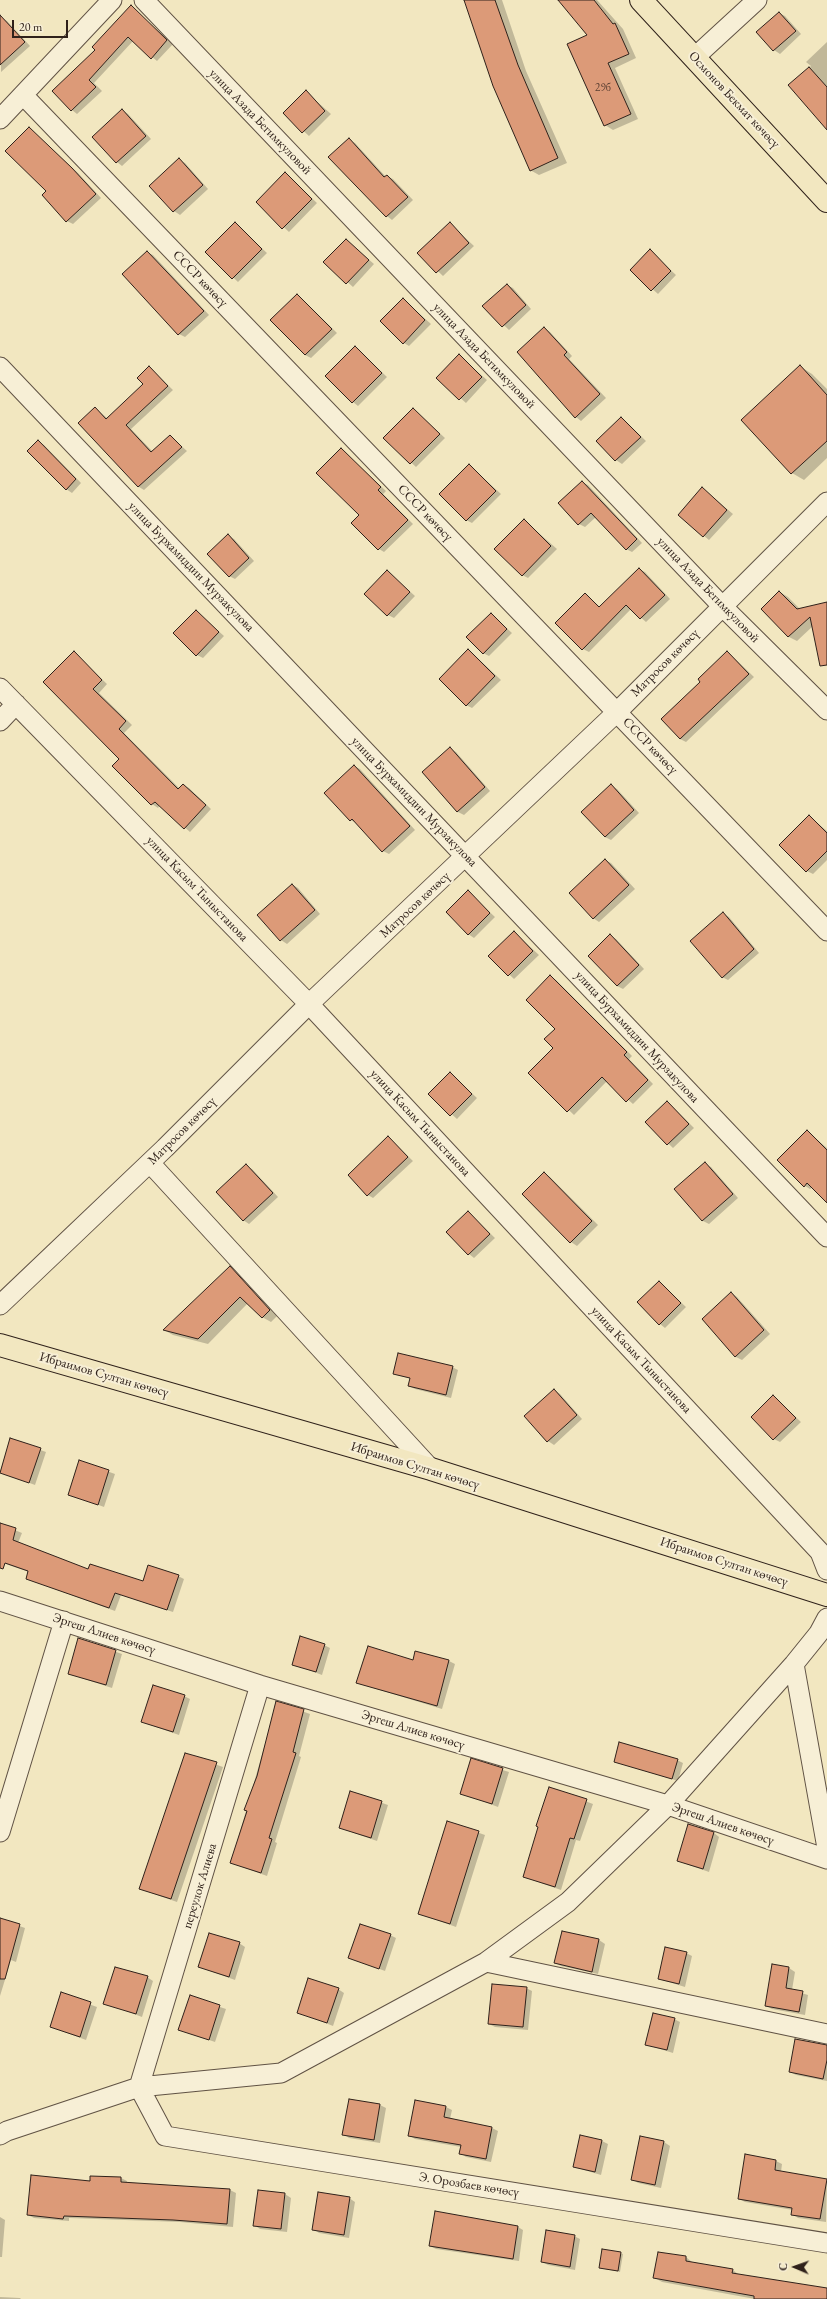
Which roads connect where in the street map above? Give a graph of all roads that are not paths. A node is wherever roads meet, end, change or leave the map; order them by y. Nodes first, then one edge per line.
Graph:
1 (112, 0) edge
2 (144, 0) edge
3 (642, 0) edge
4 (757, 0) edge
5 (694, 57) junction
6 (23, 95) junction
7 (0, 118) edge
8 (827, 201) edge
9 (0, 367) edge
10 (827, 502) edge
11 (722, 606) junction
12 (0, 688) edge
13 (16, 704) junction
14 (827, 710) edge
15 (617, 712) junction
16 (0, 721) edge
17 (466, 856) junction
18 (827, 931) edge
19 (309, 1004) junction
20 (150, 1163) junction
21 (827, 1237) edge
22 (0, 1305) edge
23 (0, 1345) edge
24 (431, 1469) junction
25 (827, 1570) edge
26 (827, 1594) edge
27 (0, 1601) edge
28 (827, 1618) edge
29 (64, 1621) junction
30 (794, 1664) junction
31 (260, 1685) junction
32 (668, 1805) junction
33 (0, 1832) edge
34 (827, 1848) edge
35 (827, 1859) edge
36 (486, 1962) junction
37 (827, 2034) edge
38 (139, 2087) junction
39 (0, 2135) edge
40 (827, 2243) edge

1 - 6 street
2 - 11 street, улица Азада Бегимкуловой
3 - 5 main road, Осмонов Бекмат көчөсү
4 - 5 street
5 - 8 main road, Осмонов Бекмат көчөсү
6 - 7 street
6 - 15 street, СССР көчөсү
9 - 17 street, улица Бурхамиддин Мурзакулова
10 - 11 street, Матросов көчөсү
11 - 14 street, улица Азада Бегимкуловой
11 - 15 street, Матросов көчөсү
12 - 13 street, улица Касым Тыныстанова
13 - 16 street
13 - 19 street, улица Касым Тыныстанова
15 - 17 street, Матросов көчөсү
15 - 18 street, СССР көчөсү
17 - 19 street, Матросов көчөсү
17 - 21 street, улица Бурхамиддин Мурзакулова
19 - 20 street, Матросов көчөсү
19 - 25 street, улица Касым Тыныстанова
20 - 22 street, Матросов көчөсү
20 - 24 street
23 - 24 main road, Ибраимов Султан көчөсү
24 - 26 main road, Ибраимов Султан көчөсү
27 - 29 street, Эргеш Алиев көчөсү
28 - 30 street
29 - 31 street, Эргеш Алиев көчөсү
29 - 33 street
30 - 32 street
30 - 34 street
31 - 32 street, Эргеш Алиев көчөсү
31 - 38 street, переулок Алиева
32 - 35 street, Эргеш Алиев көчөсү
32 - 36 street
36 - 37 street
36 - 38 street
38 - 39 street
38 - 40 street, Э. Орозбаев көчөсү

